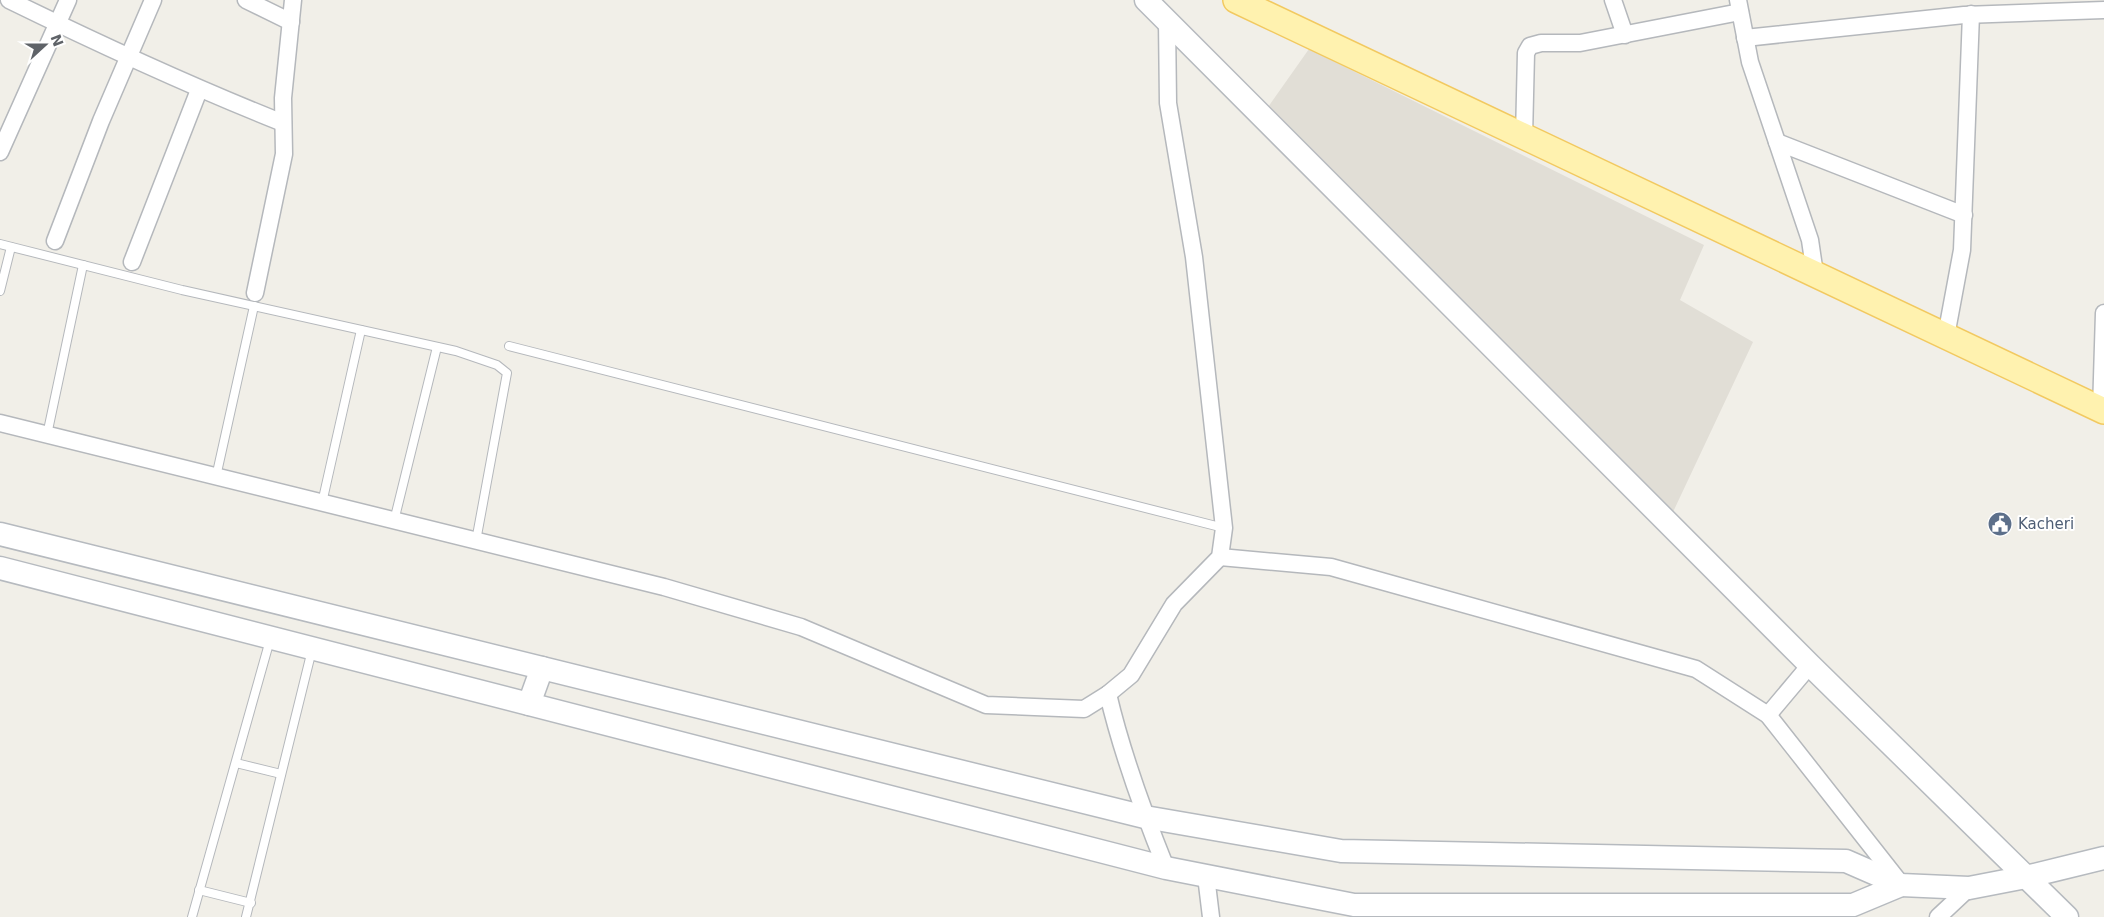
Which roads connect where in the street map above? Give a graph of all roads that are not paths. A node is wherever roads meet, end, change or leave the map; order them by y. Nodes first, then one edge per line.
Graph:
1 (8, 0) edge
2 (68, 0) edge
3 (153, 0) edge
4 (246, 0) edge
5 (293, 0) edge
6 (1146, 0) edge
7 (1236, 0) edge
8 (1613, 0) edge
9 (1739, 6) edge
10 (2026, 6) edge
11 (2104, 10) edge
12 (1971, 14) junction
13 (291, 22) junction
14 (1167, 22) junction
15 (57, 24) junction
16 (1625, 35) junction
17 (1745, 38) junction
18 (128, 58) junction
19 (199, 90) junction
20 (284, 123) junction
21 (1524, 137) junction
22 (1777, 142) junction
23 (0, 152) edge
24 (1964, 215) junction
25 (55, 241) dead end
26 (0, 244) edge
27 (11, 247) junction
28 (132, 262) dead end
29 (83, 265) junction
30 (1815, 274) junction
31 (0, 291) edge
32 (255, 299) junction
33 (2104, 313) edge
34 (361, 330) junction
35 (2104, 332) edge
36 (1946, 336) junction
37 (436, 346) junction
38 (509, 346) dead end
39 (2102, 411) edge
40 (0, 424) edge
41 (47, 435) junction
42 (216, 477) junction
43 (322, 503) junction
44 (394, 520) junction
45 (1224, 528) junction
46 (0, 534) edge
47 (476, 541) junction
48 (1220, 557) junction
49 (0, 568) edge
50 (268, 600) junction
51 (317, 612) junction
52 (264, 636) junction
53 (310, 648) junction
54 (1810, 665) junction
55 (542, 668) junction
56 (1108, 694) junction
57 (529, 704) junction
58 (1768, 715) junction
59 (236, 763) junction
60 (281, 774) junction
61 (1145, 817) junction
62 (2104, 858) edge
63 (1166, 868) junction
64 (1206, 876) junction
65 (2026, 877) junction
66 (1901, 885) junction
67 (1969, 888) junction
68 (199, 890) junction
69 (251, 903) junction
70 (1466, 911) edge
71 (1608, 911) edge
72 (192, 917) edge
73 (246, 917) edge
74 (1211, 917) edge
75 (1938, 917) edge
76 (2067, 917) edge

1 - 15 street
2 - 15 street
3 - 18 street
4 - 13 street
5 - 13 street
6 - 14 street
7 - 21 main road
8 - 16 street
9 - 16 street
9 - 17 street
10 - 11 street
10 - 12 street
12 - 17 street
12 - 24 street
13 - 20 street
14 - 45 street
14 - 54 street
15 - 18 street
15 - 23 street
16 - 21 street
17 - 22 street
18 - 19 street
18 - 25 street
19 - 20 street
19 - 28 street
20 - 32 street
21 - 30 main road
22 - 24 street
22 - 30 street
24 - 36 street
26 - 27 lane
27 - 29 lane
27 - 31 lane
29 - 32 lane
29 - 41 lane
30 - 36 main road
32 - 34 lane
32 - 42 lane
33 - 35 street
34 - 37 lane
34 - 43 lane
35 - 39 street
36 - 39 main road
37 - 44 lane
37 - 47 lane
38 - 45 lane
40 - 41 street
41 - 42 street
42 - 43 street
43 - 44 street
44 - 47 street
45 - 48 street
46 - 50 street
47 - 56 street
48 - 56 street
48 - 58 street
49 - 52 street
50 - 51 street
50 - 52 street
51 - 53 street
51 - 55 street
52 - 53 street
52 - 59 lane
53 - 57 street
53 - 60 lane
54 - 58 street
54 - 65 street
55 - 57 street
55 - 61 street
56 - 61 street
57 - 63 street
58 - 66 street
59 - 60 lane
59 - 68 lane
60 - 69 lane
61 - 63 street
61 - 66 street
62 - 65 street
63 - 64 street
64 - 70 street
64 - 74 street
65 - 67 street
65 - 76 street
66 - 67 street
66 - 71 street
67 - 75 street
68 - 69 lane
68 - 72 lane
69 - 73 lane
70 - 71 street

